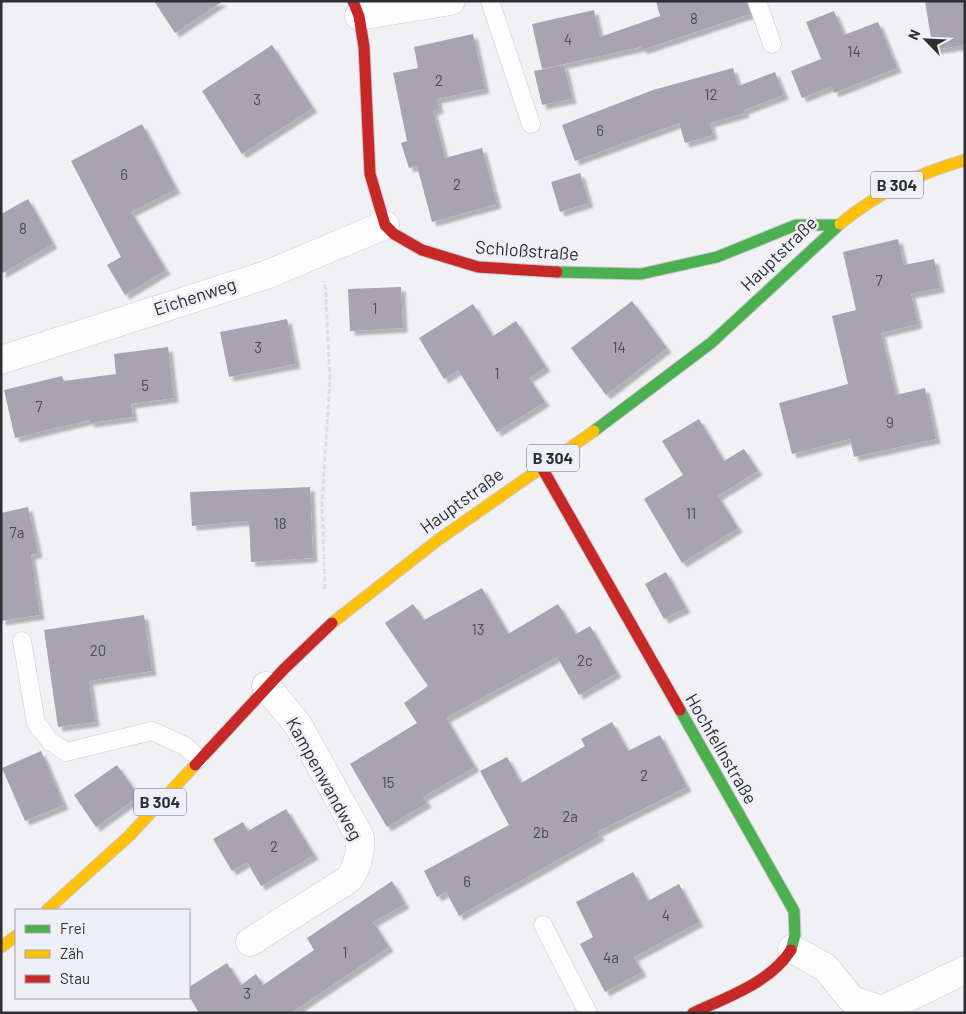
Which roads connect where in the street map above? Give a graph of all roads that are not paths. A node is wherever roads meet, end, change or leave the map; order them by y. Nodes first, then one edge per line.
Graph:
1 (451, 1) edge
2 (490, 1) edge
3 (757, 1) edge
4 (356, 9) edge
5 (772, 44) dead end
6 (530, 124) dead end
7 (965, 160) edge
8 (385, 225) junction
9 (836, 225) junction
10 (1, 360) edge
11 (541, 466) junction
12 (22, 641) dead end
13 (266, 686) junction
14 (199, 759) junction
15 (48, 909) edge
16 (543, 925) dead end
17 (15, 937) edge
18 (250, 942) dead end
19 (1, 947) edge
20 (792, 949) junction
21 (965, 970) edge
22 (588, 1013) edge
23 (694, 1013) edge

1 - 4 street
2 - 6 lane
3 - 5 lane
4 - 8 street
7 - 9 street, Hauptstraße / B 304
8 - 9 street, Schloßstraße
8 - 10 street, Eichenweg
9 - 11 street, Hauptstraße / B 304
11 - 13 street, Hauptstraße / B 304
11 - 20 street, Hochfellnstraße
12 - 14 lane
13 - 14 street, Hauptstraße / B 304
13 - 18 street, Kampenwandweg
14 - 15 street, Hauptstraße / B 304
16 - 22 lane
17 - 19 street
20 - 21 street
20 - 23 street, Hochfellnstraße

